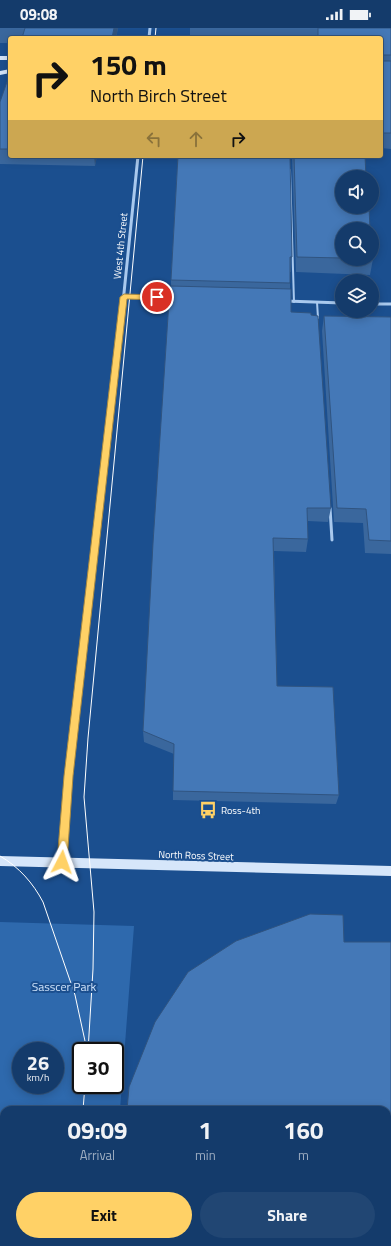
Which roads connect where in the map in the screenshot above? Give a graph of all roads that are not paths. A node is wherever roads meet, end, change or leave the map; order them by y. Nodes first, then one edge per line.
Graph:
1 (138, 158) edge
2 (290, 164) edge
3 (124, 297) junction
4 (179, 298) edge
5 (279, 301) edge
6 (294, 302) junction
7 (317, 302) junction
8 (335, 303) edge
9 (379, 304) edge
10 (391, 304) edge
11 (318, 324) edge
12 (329, 502) edge
13 (332, 540) dead end
14 (0, 861) edge
15 (62, 862) junction
16 (391, 871) edge

1 - 3 street, West 4th Street
2 - 6 lane
3 - 4 street
3 - 15 street, West 4th Street
5 - 6 street
6 - 7 street
7 - 8 street
7 - 11 lane
9 - 10 street
12 - 13 lane
14 - 15 street, North Ross Street
15 - 16 street, North Ross Street

